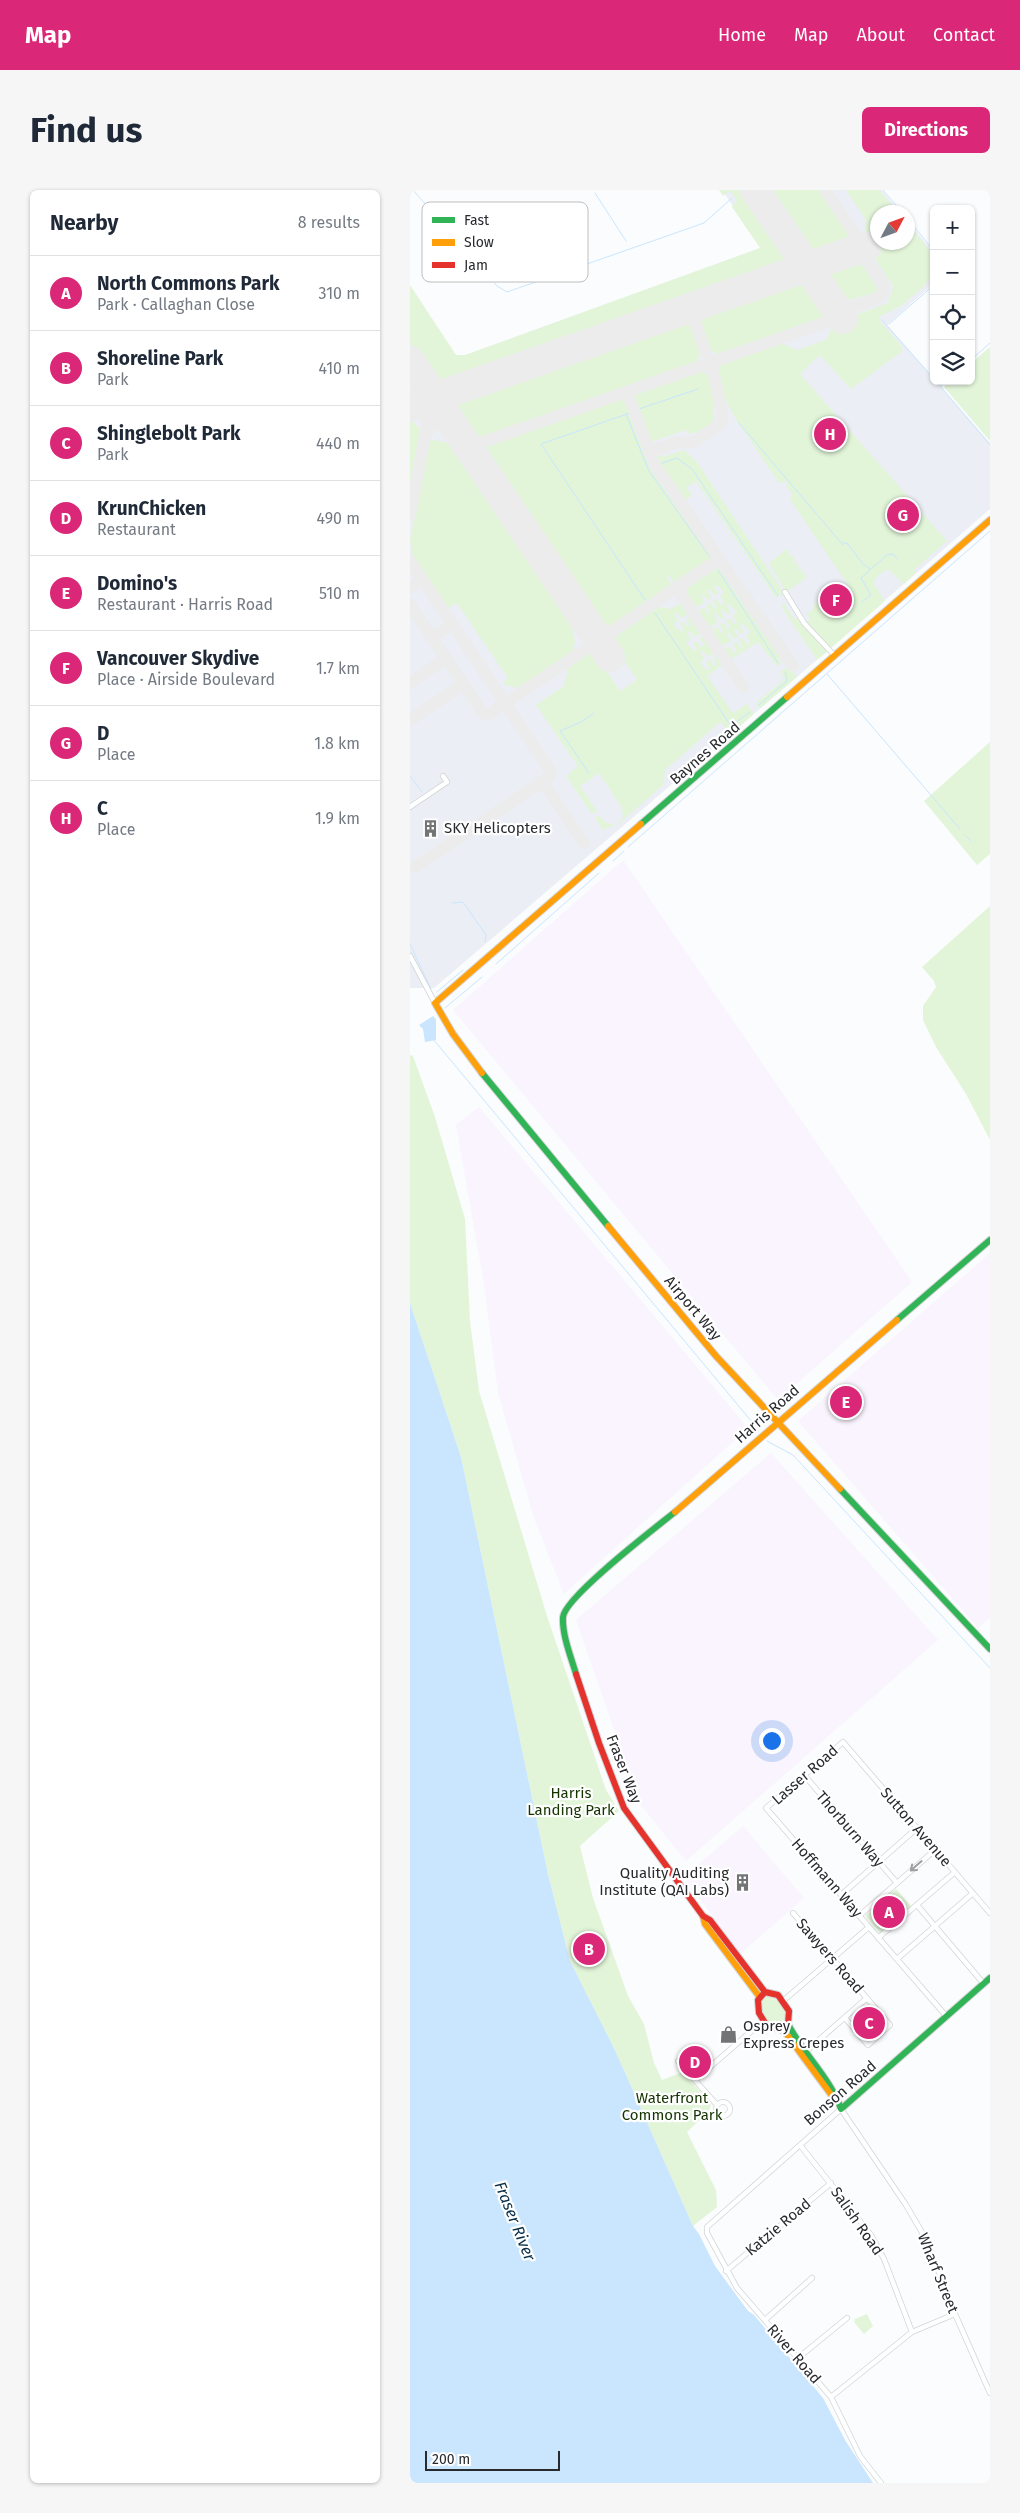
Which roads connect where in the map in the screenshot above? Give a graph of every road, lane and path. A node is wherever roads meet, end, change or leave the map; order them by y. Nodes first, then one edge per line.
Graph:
1 (990, 520) edge
2 (785, 592) dead end
3 (835, 656) junction
4 (443, 776) dead end
5 (410, 807) edge
6 (410, 956) edge
7 (435, 1002) junction
8 (990, 1240) edge
9 (778, 1421) junction
10 (564, 1612) joint
11 (990, 1649) edge
12 (843, 1742) joint
13 (804, 1775) junction
14 (766, 1808) joint
15 (917, 1828) junction
16 (935, 1850) junction
17 (879, 1862) junction
18 (955, 1872) junction
19 (897, 1883) junction
20 (973, 1893) junction
21 (841, 1895) junction
22 (917, 1905) junction
23 (990, 1912) edge
24 (793, 1913) dead end
25 (859, 1916) junction
26 (869, 1927) junction
27 (935, 1927) junction
28 (878, 1938) junction
29 (833, 1959) junction
30 (897, 1959) junction
31 (990, 1978) edge
32 (984, 1984) junction
33 (762, 1994) junction
34 (867, 1998) junction
35 (784, 2001) junction
36 (947, 2016) junction
37 (845, 2018) junction
38 (763, 2021) junction
39 (788, 2024) junction
40 (780, 2029) junction
41 (803, 2053) junction
42 (678, 2061) dead end
43 (695, 2080) junction
44 (717, 2105) dead end
45 (841, 2109) junction
46 (800, 2145) junction
47 (831, 2183) junction
48 (707, 2227) joint
49 (726, 2271) junction
50 (812, 2278) dead end
51 (955, 2314) junction
52 (846, 2318) dead end
53 (765, 2320) junction
54 (912, 2332) junction
55 (798, 2358) junction
56 (990, 2393) edge
57 (831, 2397) junction
58 (881, 2483) edge

1 - 3 street, Baynes Road
2 - 3 street
3 - 7 street, Baynes Road
4 - 5 street
6 - 7 street, Airport Way
7 - 9 street, Airport Way
8 - 9 street, Harris Road
9 - 10 street, Harris Road
9 - 11 street, Airport Way
10 - 33 street, Fraser Way
12 - 13 street, Lasser Road
12 - 15 street, Sutton Avenue
13 - 14 street, Lasser Road
13 - 17 street, Thorburn Way
14 - 21 street, Hoffmann Way
15 - 16 street, Sutton Avenue
15 - 17 street
16 - 18 street, Sutton Avenue
16 -> 19 street
17 - 19 street, Thorburn Way
17 - 21 street
18 - 20 street, Sutton Avenue
18 - 22 street
19 - 25 street
20 - 23 street, Sutton Avenue
20 - 27 street
21 - 25 street, Hoffmann Way
22 - 27 street
22 - 28 street
24 - 29 street, Sawyers Road
25 - 26 street, Hoffmann Way
26 - 28 street, Hoffmann Way
26 - 29 street
27 - 30 street
27 - 32 street
28 - 30 street, Hoffmann Way
29 - 34 street, Sawyers Road
29 - 35 street
30 - 36 street, Hoffmann Way
31 - 32 street, Bonson Road
32 - 36 street, Bonson Road
33 - 35 street
33 - 38 street
34 - 37 street
34 - 37 street, Sawyers Road
35 - 39 street
36 - 45 street, Bonson Road
37 - 41 street
38 - 40 street
38 - 43 street
39 - 40 street
39 - 41 street
40 - 41 street
41 - 45 street
42 - 43 street
43 - 44 street
45 - 46 street, Bonson Road
45 - 51 street, Wharf Street
46 - 47 street, Salish Road
46 - 48 street, Bonson Road
47 - 49 street, Katzie Road
47 - 54 street, Salish Road
48 - 49 street, River Road
49 - 53 street, River Road
50 - 53 street
51 - 54 street
51 - 56 street, Wharf Street
52 - 55 street
53 - 55 street, River Road
54 - 57 street
55 - 57 street, River Road
57 - 58 street, River Road

